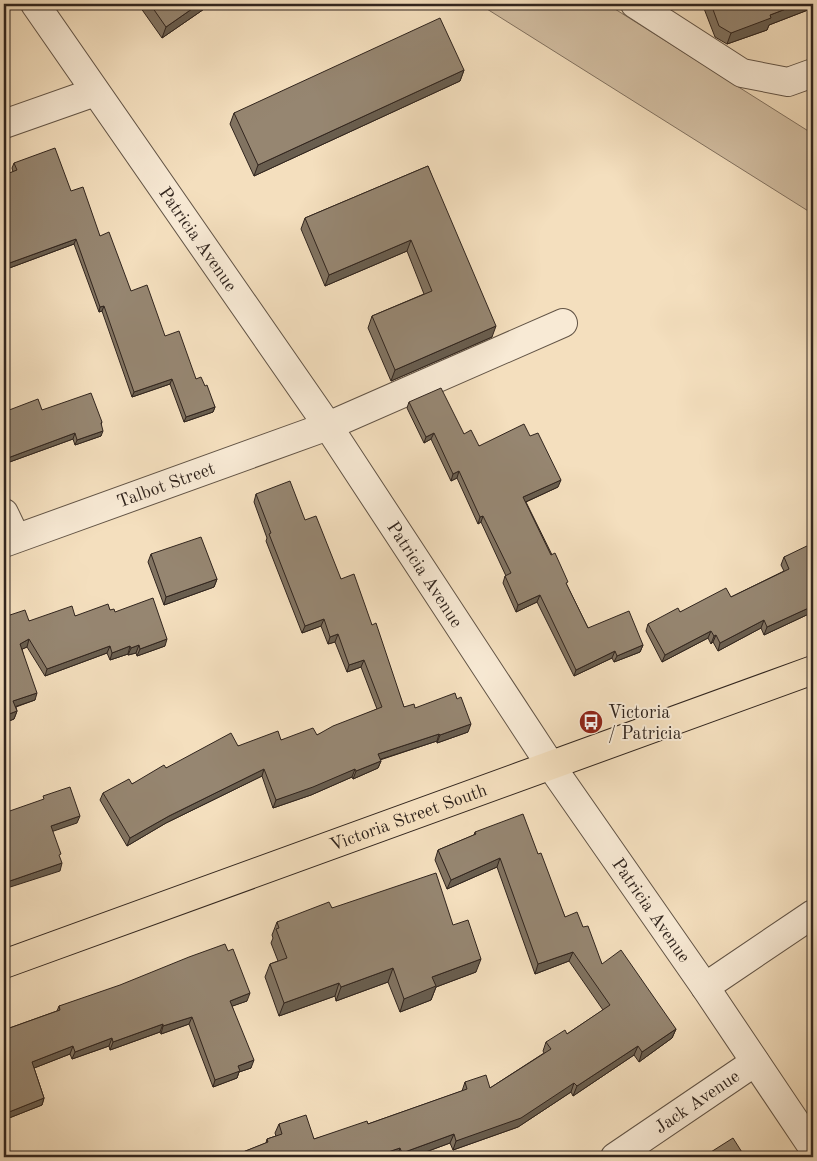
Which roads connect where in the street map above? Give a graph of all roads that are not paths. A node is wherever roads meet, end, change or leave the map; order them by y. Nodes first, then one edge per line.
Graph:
1 (35, 4) edge
2 (635, 4) edge
3 (813, 73) edge
4 (95, 92) junction
5 (4, 124) edge
6 (563, 323) dead end
7 (328, 426) junction
8 (4, 513) edge
9 (10, 540) edge
10 (813, 670) edge
11 (551, 766) junction
12 (813, 914) edge
13 (4, 964) edge
14 (705, 987) junction
15 (755, 1062) junction
16 (813, 1148) edge
17 (614, 1157) edge

1 - 4 street, Patricia Avenue
2 - 3 street
4 - 5 street
4 - 7 street, Patricia Avenue
6 - 7 street, Talbot Street
7 - 9 street, Talbot Street
7 - 11 street, Patricia Avenue
8 - 9 street
10 - 11 main road, Victoria Street South
11 - 13 main road, Victoria Street South
11 - 14 street, Patricia Avenue
12 - 14 street
14 - 15 street, Patricia Avenue
15 - 16 street, Patricia Avenue
15 - 17 street, Jack Avenue

